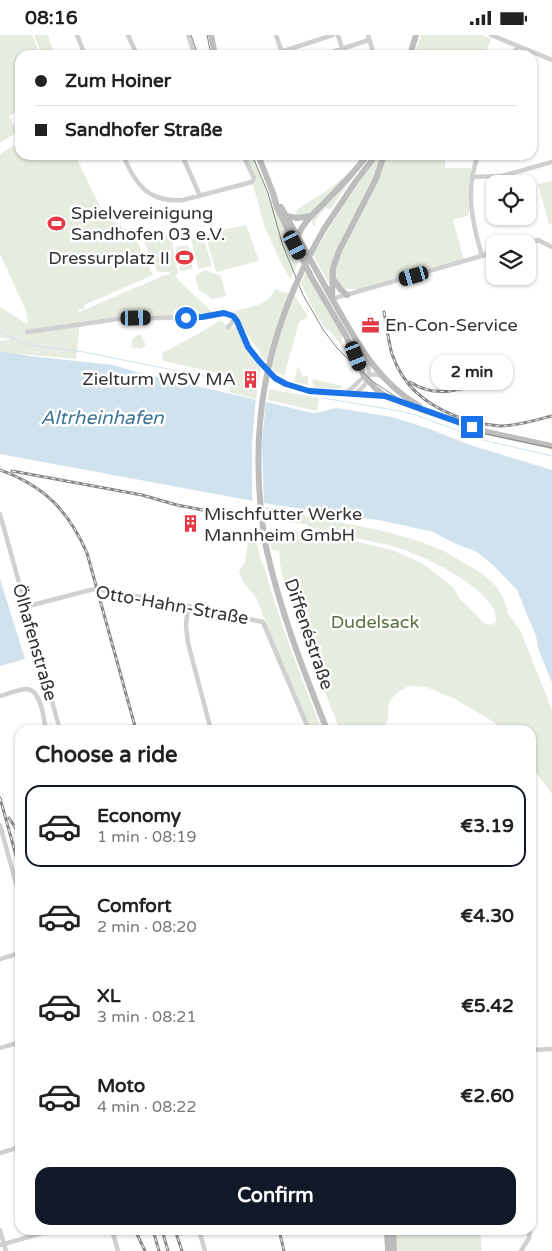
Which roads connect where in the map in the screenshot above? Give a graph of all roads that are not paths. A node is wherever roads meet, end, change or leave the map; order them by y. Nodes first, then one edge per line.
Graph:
1 (77, 35) edge
2 (128, 35) edge
3 (188, 35) edge
4 (211, 35) edge
5 (276, 35) edge
6 (333, 35) edge
7 (338, 35) edge
8 (416, 35) edge
9 (491, 35) edge
10 (368, 38) edge
11 (517, 46) junction
12 (342, 49) junction
13 (83, 50) edge
14 (135, 50) edge
15 (193, 50) edge
16 (215, 50) edge
17 (281, 50) edge
18 (290, 50) edge
19 (339, 50) edge
20 (412, 50) edge
21 (516, 50) edge
22 (527, 50) edge
23 (537, 54) edge
24 (552, 60) edge
25 (125, 160) edge
26 (184, 160) edge
27 (245, 160) edge
28 (260, 160) edge
29 (363, 160) edge
30 (370, 160) edge
31 (372, 160) edge
32 (382, 160) edge
33 (477, 160) edge
34 (552, 162) edge
35 (366, 168) junction
36 (472, 177) junction
37 (274, 193) junction
38 (200, 196) junction
39 (286, 216) junction
40 (311, 216) junction
41 (298, 237) junction
42 (536, 241) edge
43 (295, 245) junction
44 (552, 247) edge
45 (486, 255) edge
46 (482, 256) junction
47 (332, 279) junction
48 (347, 295) junction
49 (329, 301) junction
50 (235, 319) junction
51 (228, 327) dead end
52 (28, 332) dead end
53 (368, 358) junction
54 (367, 377) junction
55 (383, 377) junction
56 (346, 393) junction
57 (356, 393) junction
58 (385, 396) junction
59 (437, 415) junction
60 (552, 446) edge
61 (0, 514) edge
62 (2, 523) edge
63 (188, 606) junction
64 (25, 607) junction
65 (0, 696) edge
66 (45, 725) edge
67 (59, 725) edge
68 (211, 725) edge
69 (307, 725) edge
70 (325, 725) edge
71 (0, 825) edge
72 (15, 880) edge
73 (15, 954) edge
74 (0, 959) edge
75 (15, 1044) edge
76 (0, 1048) edge
77 (552, 1049) edge
78 (536, 1050) edge
79 (15, 1148) edge
80 (0, 1153) edge
81 (0, 1230) edge
82 (35, 1235) edge
83 (113, 1235) edge
84 (200, 1235) edge
85 (387, 1235) edge
86 (393, 1235) edge
87 (529, 1235) edge
88 (2, 1244) edge
89 (6, 1251) edge
90 (118, 1251) edge
91 (204, 1251) edge
92 (388, 1251) edge
93 (394, 1251) edge
94 (521, 1251) edge

1 - 13 street
2 - 14 street
3 - 15 street
4 - 16 main road
5 - 17 street
6 - 18 street
7 - 12 street
8 - 20 main road
9 - 11 street
10 - 12 street
11 - 21 street
11 - 22 street
12 - 19 street
23 - 24 street
25 - 38 street
26 - 38 street
27 - 38 street
28 - 37 main road
29 - 40 main road
30 - 35 main road
31 - 35 main road
32 - 47 main road
33 - 36 street
34 - 36 street
35 - 70 main road, Diffenéstraße, bridge
36 - 46 street
37 - 39 main road
37 - 43 main road
39 - 40 main road
39 - 41 main road
40 - 41 main road
41 - 43 main road
41 - 49 main road
42 - 44 street
43 - 49 main road
45 - 46 street
46 - 48 street
47 - 48 main road
47 - 49 main road
48 - 49 street
49 - 53 main road
49 - 54 main road
50 - 51 street
50 - 52 street
50 - 56 street
53 - 54 street
53 - 55 main road
54 - 55 street
54 - 56 street
54 - 57 street
54 - 58 main road
55 - 59 main road
56 - 57 street
57 - 58 street
58 - 59 main road
59 - 60 main road
61 - 62 street, Ölhafenstraße
62 - 64 street, Ölhafenstraße
63 - 64 street, Otto-Hahn-Straße
63 - 68 street
63 - 69 street, Otto-Hahn-Straße
64 - 67 street, Ölhafenstraße
65 - 66 street
71 - 72 street
73 - 74 street
75 - 76 street
77 - 78 street
79 - 80 street
81 - 88 street
82 - 88 street
83 - 90 street
84 - 91 street
85 - 92 main road
86 - 93 main road
87 - 94 street
88 - 89 street

